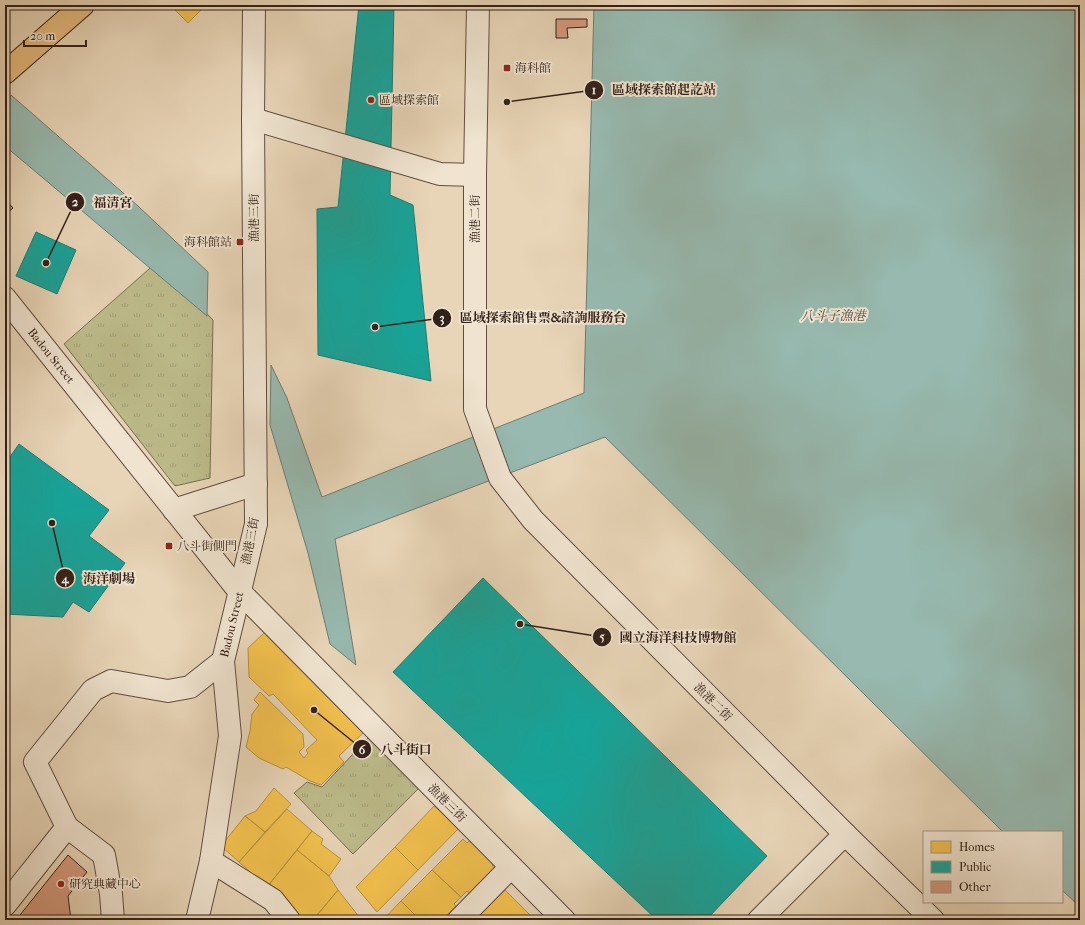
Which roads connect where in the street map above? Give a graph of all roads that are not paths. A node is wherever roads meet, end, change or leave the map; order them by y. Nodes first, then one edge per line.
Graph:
1 (83, 5) edge
2 (254, 5) edge
3 (478, 5) edge
4 (5, 74) edge
5 (253, 119) junction
6 (475, 175) junction
7 (5, 298) edge
8 (256, 484) junction
9 (174, 510) junction
10 (239, 591) junction
11 (223, 661) junction
12 (67, 827) junction
13 (846, 834) junction
14 (211, 861) junction
15 (511, 867) junction
16 (5, 905) edge
17 (113, 920) edge
18 (197, 920) edge
19 (289, 920) edge
20 (460, 920) edge
21 (564, 920) edge
22 (759, 920) edge
23 (933, 920) edge

1 - 4 main road
2 - 5 street, 漁港三街
3 - 6 street, 漁港二街
5 - 6 street
5 - 8 street, 漁港三街
6 - 13 street, 漁港二街
7 - 9 street, Badou Street
8 - 9 street
8 - 10 street, 漁港三街
9 - 10 street, Badou Street
10 - 11 street, Badou Street
10 - 15 street, 漁港三街
11 - 12 street
11 - 14 street, Badou Street
12 - 16 street
12 - 17 street
13 - 22 street
13 - 23 street, 漁港二街
14 - 18 street, Badou Street
14 - 19 street
15 - 20 street
15 - 21 street, 漁港三街

